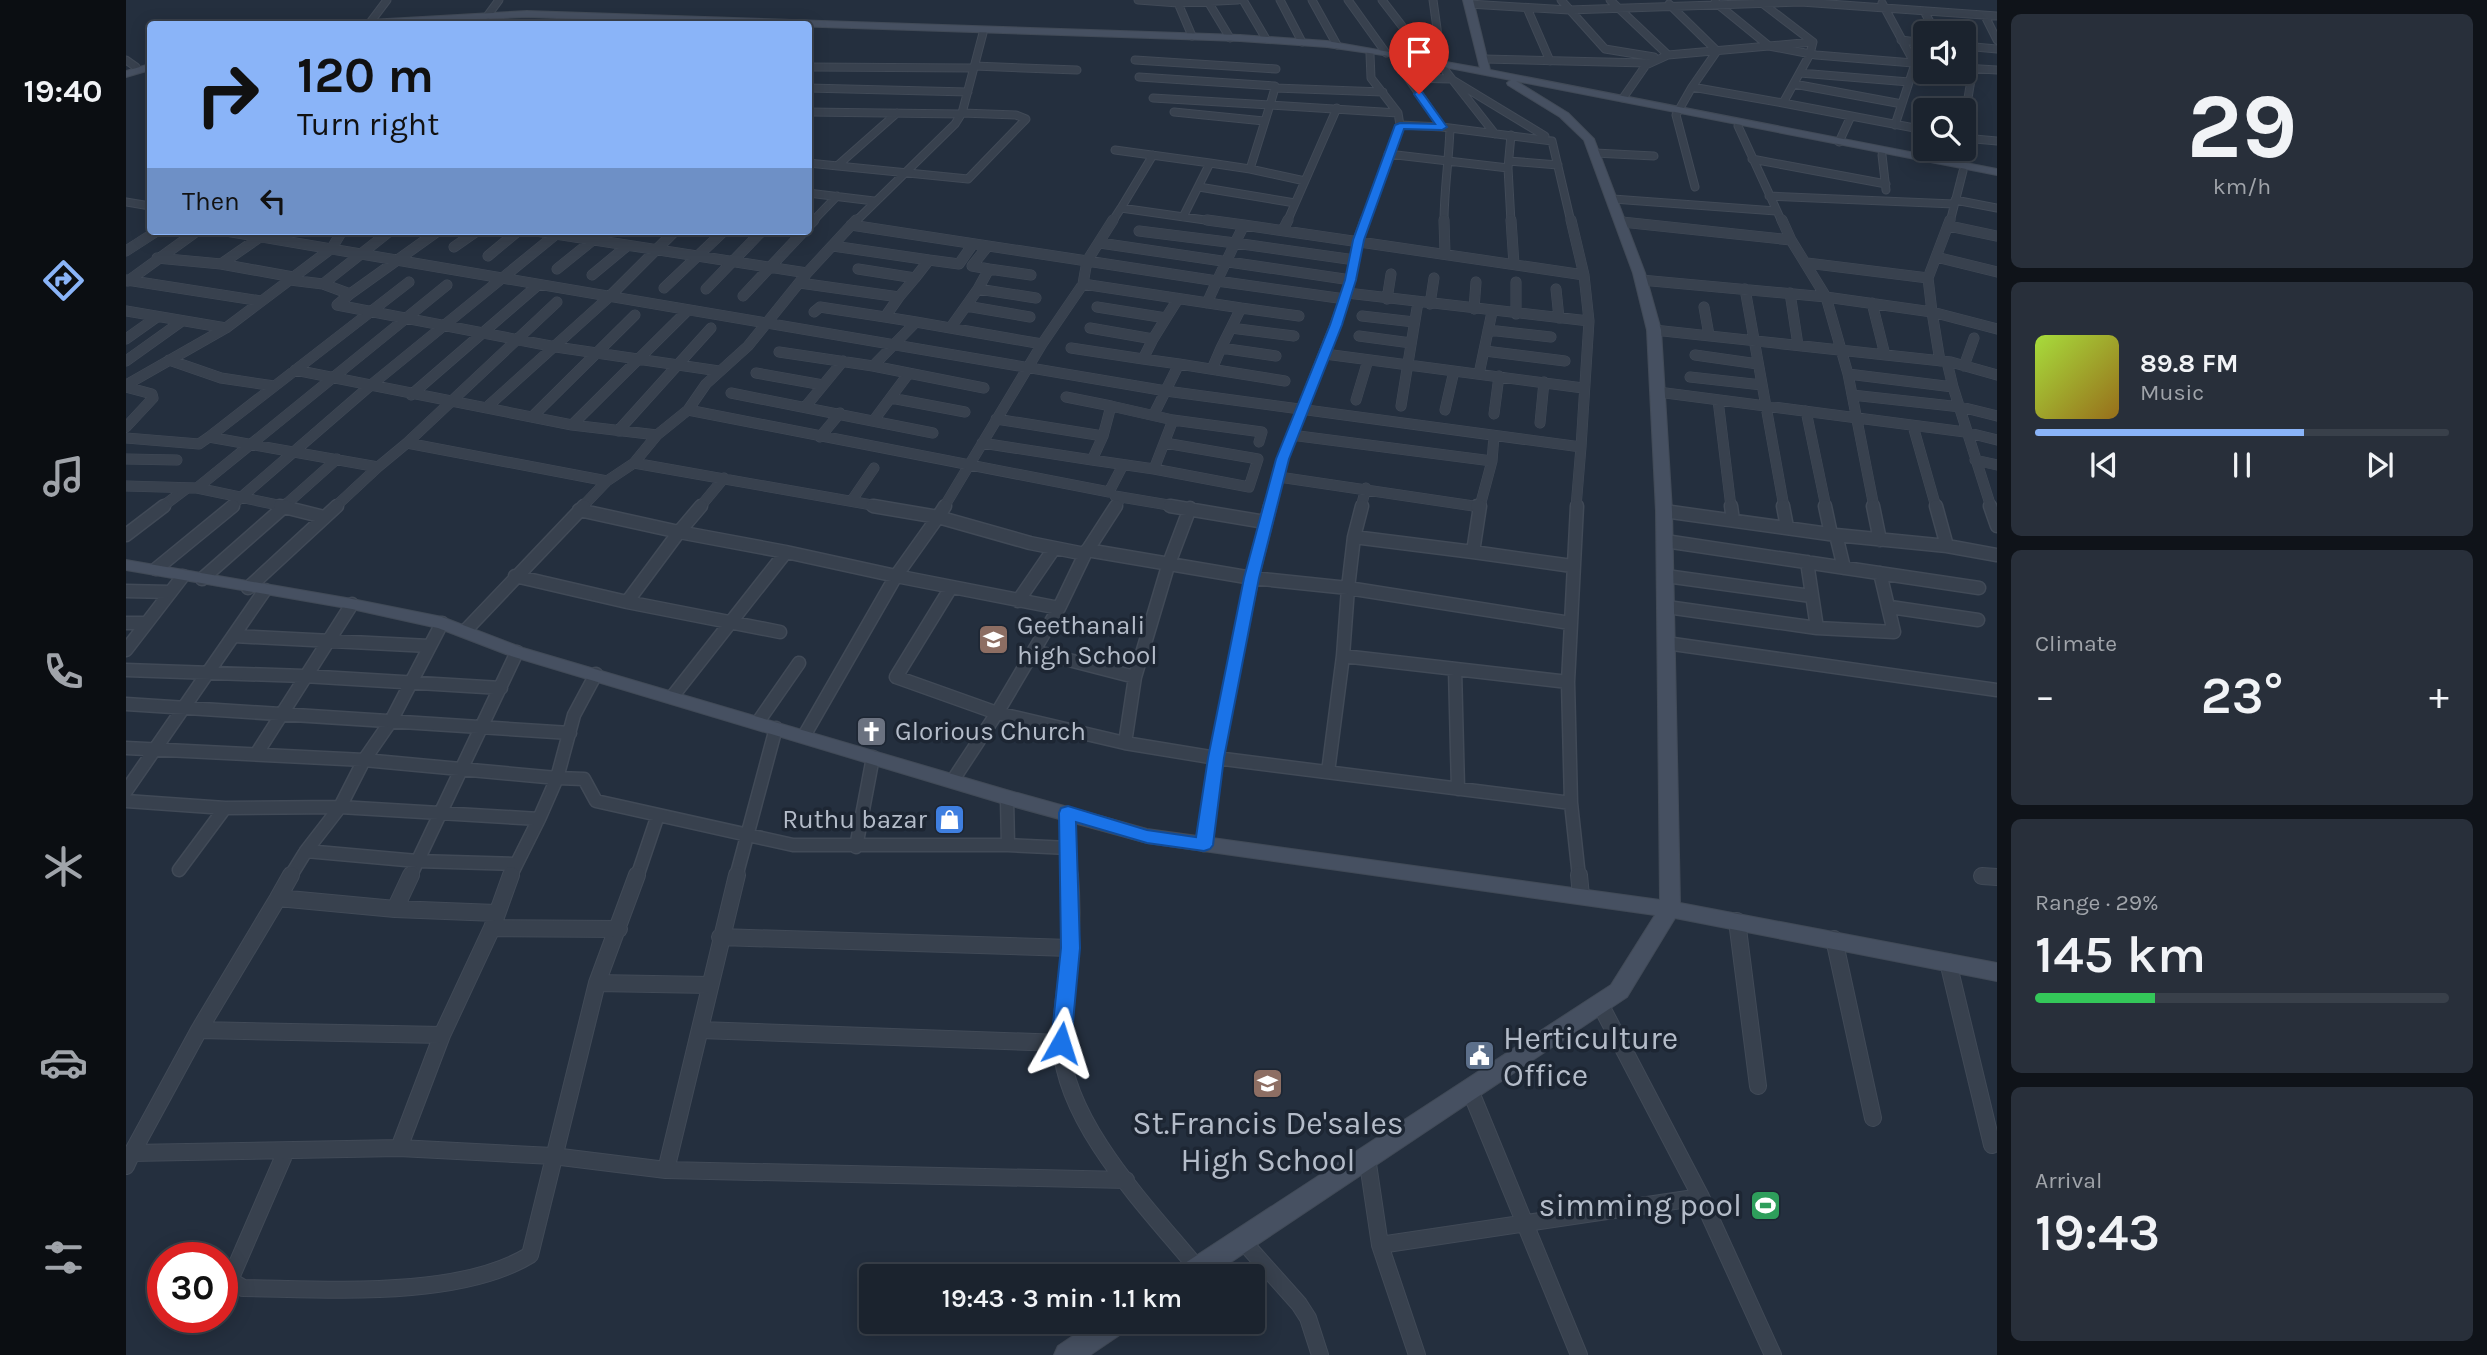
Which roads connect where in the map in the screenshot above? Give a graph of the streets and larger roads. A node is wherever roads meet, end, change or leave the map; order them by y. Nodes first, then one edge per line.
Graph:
1 (387, 0) edge
2 (499, 0) edge
3 (1138, 0) edge
4 (1238, 0) edge
5 (1243, 0) edge
6 (1280, 0) edge
7 (1312, 0) edge
8 (1348, 0) edge
9 (1382, 0) edge
10 (1433, 0) edge
11 (1561, 0) edge
12 (1610, 0) edge
13 (1664, 0) edge
14 (1942, 0) edge
15 (1208, 1) edge
16 (1759, 1) edge
17 (1800, 1) edge
18 (1469, 2) edge
19 (1715, 2) edge
20 (1178, 3) junction
21 (1883, 4) edge
22 (1671, 6) junction
23 (1527, 8) junction
24 (1618, 9) junction
25 (1569, 10) junction
26 (1924, 11) junction
27 (1949, 13) junction
28 (1985, 16) junction
29 (1997, 16) edge
30 (484, 19) edge
31 (371, 21) edge
32 (426, 21) edge
33 (444, 21) edge
34 (661, 21) edge
35 (784, 21) edge
36 (1929, 21) edge
37 (812, 22) edge
38 (812, 27) edge
39 (983, 33) junction
40 (1996, 35) edge
41 (1192, 36) junction
42 (1230, 38) junction
43 (1266, 40) junction
44 (1901, 40) junction
45 (1301, 42) junction
46 (1814, 42) junction
47 (1913, 42) edge
48 (1337, 45) junction
49 (1769, 46) junction
50 (1976, 47) edge
51 (1997, 49) edge
52 (1717, 51) junction
53 (1370, 54) junction
54 (1810, 54) junction
55 (1668, 55) junction
56 (1276, 56) dead end
57 (1390, 56) junction
58 (1654, 57) junction
59 (1484, 59) junction
60 (126, 60) edge
61 (1135, 60) dead end
62 (1429, 61) junction
63 (1550, 61) junction
64 (1913, 61) edge
65 (1646, 63) junction
66 (1913, 64) edge
67 (147, 66) edge
68 (1443, 66) junction
69 (812, 67) edge
70 (973, 67) junction
71 (1976, 68) edge
72 (1276, 69) junction
73 (129, 70) edge
74 (1077, 70) dead end
75 (1913, 70) edge
76 (1997, 71) edge
77 (1800, 73) junction
78 (1484, 75) junction
79 (1139, 77) dead end
80 (1408, 78) junction
81 (1451, 79) junction
82 (1909, 82) junction
83 (1794, 84) junction
84 (1275, 87) junction
85 (1692, 87) junction
86 (812, 88) edge
87 (968, 92) junction
88 (1383, 92) junction
89 (1543, 94) junction
90 (1623, 97) junction
91 (1153, 98) dead end
92 (1783, 103) junction
93 (1902, 104) junction
94 (1270, 105) junction
95 (1337, 108) junction
96 (812, 112) edge
97 (1174, 112) dead end
98 (1676, 112) junction
99 (897, 113) junction
100 (1398, 113) junction
101 (962, 114) junction
102 (1851, 116) junction
103 (1264, 121) junction
104 (1400, 125) junction
105 (1895, 125) junction
106 (1738, 126) junction
107 (1446, 128) junction
108 (1913, 128) edge
109 (1495, 134) junction
110 (1511, 135) junction
111 (1550, 139) junction
112 (1976, 139) edge
113 (1997, 141) edge
114 (1839, 142) junction
115 (1115, 150) dead end
116 (1595, 153) junction
117 (1153, 155) junction
118 (1388, 155) junction
119 (1882, 155) junction
120 (1654, 156) dead end
121 (1752, 159) junction
122 (1449, 162) junction
123 (812, 163) edge
124 (1210, 163) junction
125 (1509, 164) junction
126 (1558, 165) junction
127 (836, 166) junction
128 (1250, 169) junction
129 (1963, 172) junction
130 (1997, 172) edge
131 (903, 173) junction
132 (1997, 178) edge
133 (1305, 181) junction
134 (1886, 184) junction
135 (1199, 187) junction
136 (1695, 187) dead end
137 (812, 193) edge
138 (837, 196) junction
139 (1769, 196) junction
140 (1613, 199) junction
141 (874, 201) junction
142 (1888, 201) junction
143 (126, 202) edge
144 (1954, 202) junction
145 (1295, 203) junction
146 (146, 205) edge
147 (1121, 208) junction
148 (1997, 208) edge
149 (1776, 211) junction
150 (126, 213) edge
151 (1183, 217) junction
152 (812, 222) edge
153 (1622, 222) junction
154 (851, 225) junction
155 (1244, 225) junction
156 (1949, 226) junction
157 (147, 230) edge
158 (1283, 230) junction
159 (1139, 231) dead end
160 (151, 235) edge
161 (191, 235) edge
162 (249, 235) edge
163 (340, 235) edge
164 (385, 235) edge
165 (433, 235) edge
166 (471, 235) edge
167 (513, 235) edge
168 (556, 235) edge
169 (569, 235) edge
170 (672, 235) edge
171 (719, 235) edge
172 (758, 235) edge
173 (800, 235) edge
174 (1997, 236) edge
175 (260, 237) junction
176 (593, 240) junction
177 (1358, 240) junction
178 (1791, 240) junction
179 (126, 243) edge
180 (1100, 243) junction
181 (1235, 243) junction
182 (973, 244) junction
183 (626, 246) junction
184 (833, 246) junction
185 (454, 247) dead end
186 (987, 247) junction
187 (332, 248) junction
188 (126, 251) edge
189 (657, 251) junction
190 (360, 254) junction
191 (1444, 254) junction
192 (488, 256) dead end
193 (697, 257) junction
194 (1936, 257) junction
195 (157, 258) junction
196 (399, 260) junction
197 (929, 260) junction
198 (1355, 260) junction
199 (1087, 261) junction
200 (732, 262) junction
201 (1227, 262) junction
202 (221, 264) junction
203 (1514, 264) junction
204 (1807, 264) junction
205 (768, 268) junction
206 (859, 269) dead end
207 (989, 269) junction
208 (558, 270) dead end
209 (1997, 272) edge
210 (807, 273) junction
211 (1391, 274) dead end
212 (592, 275) dead end
213 (1031, 275) dead end
214 (1584, 275) junction
215 (292, 278) junction
216 (500, 278) junction
217 (915, 278) junction
218 (1434, 278) dead end
219 (1928, 278) junction
220 (127, 280) edge
221 (1351, 280) junction
222 (1641, 280) junction
223 (1217, 281) junction
224 (409, 282) dead end
225 (1476, 282) dead end
226 (1516, 282) dead end
227 (800, 283) junction
228 (323, 284) junction
229 (1083, 284) junction
230 (447, 285) dead end
231 (538, 285) junction
232 (664, 288) dead end
233 (706, 289) dead end
234 (978, 289) junction
235 (1556, 289) dead end
236 (1745, 289) junction
237 (1790, 293) junction
238 (350, 294) junction
239 (743, 296) dead end
240 (1346, 296) junction
241 (900, 297) junction
242 (1826, 297) junction
243 (608, 298) junction
244 (1036, 298) dead end
245 (1178, 299) junction
246 (1387, 299) junction
247 (261, 301) junction
248 (557, 302) dead end
249 (1418, 302) junction
250 (1207, 303) junction
251 (1872, 303) junction
252 (1430, 304) junction
253 (966, 306) junction
254 (1097, 307) dead end
255 (1704, 307) dead end
256 (1241, 308) junction
257 (1474, 309) junction
258 (688, 310) junction
259 (126, 311) edge
260 (370, 312) junction
261 (1492, 312) junction
262 (1932, 312) junction
263 (814, 313) dead end
264 (1516, 314) junction
265 (635, 315) dead end
266 (1299, 316) dead end
267 (1362, 316) dead end
268 (157, 317) junction
269 (885, 317) junction
270 (1030, 317) dead end
271 (1166, 318) junction
272 (1559, 318) junction
273 (405, 319) junction
274 (182, 321) junction
275 (1589, 321) junction
276 (916, 322) junction
277 (1414, 322) junction
278 (766, 325) junction
279 (443, 326) junction
280 (951, 327) junction
281 (226, 328) junction
282 (711, 328) dead end
283 (1090, 328) dead end
284 (1231, 328) junction
285 (1997, 329) edge
286 (1488, 330) junction
287 (1654, 330) junction
288 (481, 332) junction
289 (1709, 335) junction
290 (1294, 336) dead end
291 (1359, 336) dead end
292 (1551, 337) dead end
293 (1974, 338) dead end
294 (126, 339) edge
295 (516, 339) junction
296 (1153, 339) junction
297 (1756, 340) junction
298 (1411, 343) junction
299 (894, 344) junction
300 (1042, 344) junction
301 (1798, 345) junction
302 (556, 346) junction
303 (1071, 348) dead end
304 (1221, 348) junction
305 (1842, 350) junction
306 (1485, 351) junction
307 (779, 352) dead end
308 (597, 353) junction
309 (1325, 354) junction
310 (1695, 355) dead end
311 (1885, 355) junction
312 (1276, 356) dead end
313 (1143, 359) junction
314 (126, 360) edge
315 (169, 360) junction
316 (636, 360) junction
317 (1368, 360) junction
318 (843, 361) junction
319 (1565, 361) dead end
320 (1943, 362) junction
321 (1758, 363) junction
322 (1179, 364) junction
323 (677, 365) junction
324 (1407, 365) junction
325 (873, 366) junction
326 (1964, 366) junction
327 (1026, 367) junction
328 (1212, 369) junction
329 (295, 370) junction
330 (719, 371) junction
331 (1454, 371) junction
332 (756, 373) dead end
333 (909, 373) junction
334 (1479, 374) junction
335 (1848, 374) junction
336 (1997, 375) edge
337 (1499, 376) junction
338 (1690, 377) dead end
339 (332, 378) junction
340 (1285, 380) dead end
341 (1544, 382) junction
342 (371, 385) junction
343 (823, 385) junction
344 (1762, 385) junction
345 (126, 386) edge
346 (274, 386) junction
347 (1583, 387) junction
348 (1953, 387) junction
349 (984, 388) dead end
350 (1166, 391) junction
351 (1658, 391) junction
352 (731, 393) dead end
353 (411, 395) junction
354 (1852, 395) junction
355 (1066, 397) dead end
356 (891, 398) junction
357 (1356, 400) dead end
358 (1718, 400) junction
359 (451, 401) junction
360 (1764, 405) junction
361 (806, 406) junction
362 (1111, 406) junction
363 (1401, 406) dead end
364 (487, 407) junction
365 (1961, 407) junction
366 (688, 410) junction
367 (1302, 410) junction
368 (1445, 411) dead end
369 (1806, 411) junction
370 (965, 412) dead end
371 (840, 413) junction
372 (1154, 414) junction
373 (1494, 414) dead end
374 (1997, 416) edge
375 (532, 417) junction
376 (1855, 417) junction
377 (996, 419) junction
378 (874, 420) junction
379 (1173, 420) junction
380 (1540, 423) dead end
381 (572, 425) junction
382 (1913, 426) junction
383 (126, 427) edge
384 (618, 431) junction
385 (1965, 432) junction
386 (933, 433) dead end
387 (657, 435) junction
388 (1291, 435) junction
389 (1103, 436) junction
390 (1494, 436) junction
391 (209, 437) junction
392 (820, 437) junction
393 (126, 438) edge
394 (1997, 440) edge
395 (1259, 442) dead end
396 (251, 443) junction
397 (407, 443) junction
398 (982, 443) junction
399 (1165, 443) junction
400 (1581, 447) junction
401 (294, 450) junction
402 (126, 459) edge
403 (337, 459) junction
404 (177, 460) dead end
405 (1092, 460) junction
406 (1975, 460) junction
407 (1492, 461) junction
408 (634, 463) junction
409 (1123, 465) junction
410 (1997, 465) edge
411 (967, 466) junction
412 (378, 467) junction
413 (874, 468) dead end
414 (1154, 469) junction
415 (1279, 477) junction
416 (724, 478) junction
417 (607, 481) junction
418 (126, 486) edge
419 (192, 488) junction
420 (1366, 488) junction
421 (1109, 492) junction
422 (1991, 493) edge
423 (244, 496) junction
424 (1120, 499) junction
425 (852, 500) junction
426 (283, 506) junction
427 (1480, 506) junction
428 (1190, 508) junction
429 (579, 510) junction
430 (1664, 511) junction
431 (324, 517) junction
432 (938, 517) junction
433 (1733, 520) junction
434 (1265, 522) junction
435 (1997, 526) edge
436 (1787, 527) junction
437 (128, 532) edge
438 (679, 532) junction
439 (1833, 535) junction
440 (1354, 537) junction
441 (1880, 540) junction
442 (1665, 541) junction
443 (1947, 545) junction
444 (1053, 550) junction
445 (786, 552) junction
446 (1086, 552) junction
447 (1473, 552) junction
448 (1997, 555) edge
449 (1807, 562) junction
450 (126, 565) edge
451 (1168, 566) junction
452 (1572, 566) junction
453 (1844, 568) junction
454 (156, 569) junction
455 (1880, 573) junction
456 (515, 576) junction
457 (896, 576) junction
458 (1666, 576) junction
459 (192, 578) junction
460 (1252, 578) junction
461 (1348, 588) junction
462 (1979, 588) dead end
463 (257, 589) junction
464 (950, 589) junction
465 (126, 591) edge
466 (170, 592) junction
467 (1811, 596) junction
468 (1018, 601) junction
469 (626, 602) junction
470 (352, 604) junction
471 (1667, 607) junction
472 (1890, 607) junction
473 (1059, 608) junction
474 (1978, 620) dead end
475 (732, 621) junction
476 (126, 623) edge
477 (145, 623) junction
478 (442, 623) junction
479 (1570, 623) junction
480 (1816, 628) junction
481 (466, 630) junction
482 (780, 632) dead end
483 (234, 636) junction
484 (327, 640) junction
485 (1667, 643) junction
486 (429, 646) junction
487 (126, 650) edge
488 (1034, 651) junction
489 (517, 652) junction
490 (1343, 656) junction
491 (799, 663) dead end
492 (1455, 669) junction
493 (126, 670) edge
494 (208, 672) junction
495 (596, 674) junction
496 (304, 676) junction
497 (1135, 677) junction
498 (1568, 682) junction
499 (410, 683) junction
500 (501, 688) junction
501 (1997, 690) edge
502 (672, 697) junction
503 (126, 704) edge
504 (186, 706) junction
505 (283, 712) junction
506 (998, 713) junction
507 (390, 721) junction
508 (767, 725) junction
509 (480, 727) junction
510 (570, 733) junction
511 (804, 736) junction
512 (1125, 743) junction
513 (126, 748) edge
514 (155, 749) junction
515 (257, 753) junction
516 (873, 757) junction
517 (1216, 758) junction
518 (364, 760) junction
519 (463, 770) junction
520 (1328, 772) junction
521 (557, 778) junction
522 (953, 780) junction
523 (1458, 789) junction
524 (126, 791) edge
525 (1007, 799) junction
526 (126, 801) edge
527 (1571, 803) junction
528 (340, 807) junction
529 (225, 808) junction
530 (1068, 813) junction
531 (442, 814) junction
532 (658, 815) junction
533 (539, 819) junction
534 (746, 837) junction
535 (1008, 845) junction
536 (1204, 845) junction
537 (856, 847) junction
538 (1069, 848) junction
539 (306, 851) junction
540 (417, 861) junction
541 (515, 864) junction
542 (178, 870) dead end
543 (1581, 897) junction
544 (278, 898) junction
545 (395, 909) junction
546 (1670, 909) junction
547 (494, 920) junction
548 (1737, 921) junction
549 (620, 929) junction
550 (720, 937) junction
551 (1834, 939) junction
552 (1070, 948) junction
553 (1948, 962) junction
554 (1997, 972) edge
555 (597, 983) junction
556 (710, 985) junction
557 (1600, 1004) junction
558 (199, 1030) junction
559 (700, 1030) junction
560 (442, 1035) junction
561 (1061, 1043) junction
562 (1758, 1086) dead end
563 (1470, 1090) junction
564 (1873, 1118) dead end
565 (1992, 1145) dead end
566 (398, 1148) junction
567 (286, 1151) junction
568 (553, 1156) junction
569 (1367, 1157) junction
570 (128, 1163) edge
571 (666, 1170) junction
572 (1126, 1180) junction
573 (1701, 1197) junction
574 (1526, 1223) junction
575 (1242, 1240) junction
576 (1380, 1244) junction
577 (1187, 1264) edge
578 (1205, 1264) edge
579 (1098, 1334) edge
580 (1067, 1355) edge
581 (1320, 1355) edge
582 (1417, 1355) edge
583 (1579, 1355) edge
584 (1773, 1355) edge

1 - 31 street
2 - 30 street
3 - 20 street
4 - 15 street
5 - 43 street
6 - 45 street
7 - 48 street
8 - 57 street
9 - 62 street
10 - 68 street
11 - 25 street
12 - 24 street
13 - 22 street
14 - 27 street
15 - 20 street
15 - 42 street
16 - 17 street
16 - 19 street
16 - 46 street
17 - 21 street
18 - 23 street
18 - 59 street
19 - 22 street
19 - 49 street
20 - 41 street
21 - 26 street
21 - 44 street
22 - 24 street
22 - 52 street
23 - 25 street
23 - 63 street
24 - 25 street
24 - 55 street
25 - 58 street
26 - 27 street
26 - 36 street
27 - 28 street
28 - 29 street
28 - 40 street
30 - 32 street
30 - 33 street
30 - 34 street
30 - 35 street
37 - 41 street
38 - 39 street
39 - 53 street
39 - 70 street
41 - 42 street
42 - 43 street
43 - 45 street
44 - 47 street
44 - 64 street
45 - 48 street
46 - 49 street
46 - 54 street
48 - 57 street
49 - 52 street
49 - 54 street
50 - 51 street
52 - 55 street
52 - 85 street
53 - 57 street
53 - 88 street
54 - 66 street
54 - 77 street
55 - 58 street
56 - 72 street
57 - 62 street
57 - 68 street
57 - 80 street
58 - 65 street
59 - 63 street
59 - 78 street
60 - 73 street
61 - 72 street
62 - 68 street
63 - 65 street
65 - 90 street
67 - 73 street
68 - 78 street
68 - 81 street
69 - 70 street
70 - 74 street
70 - 87 street
71 - 76 street
72 - 84 street
75 - 82 street
77 - 82 street
77 - 83 street
78 - 89 street
78 - 90 street
79 - 84 street
80 - 81 street
80 - 107 street
81 - 109 street
81 - 111 street
82 - 93 street
83 - 92 street
83 - 93 street
84 - 88 street
84 - 94 street
85 - 92 street
85 - 98 street
86 - 87 street
87 - 101 street
88 - 100 street
89 - 98 street
89 - 116 street
90 - 98 street
91 - 94 street
92 - 102 street
93 - 105 street
94 - 95 street
94 - 103 street
95 - 100 street
95 - 133 street
96 - 99 street
97 - 103 street
98 - 106 street
98 - 114 street
98 - 136 street
99 - 101 street
99 - 127 street
100 - 104 street
101 - 131 street
101 - 131 street
102 - 105 street
102 - 114 street
103 - 128 street
104 - 107 street
104 - 118 street
105 - 108 street
106 - 119 street
106 - 121 street
107 - 109 street
107 - 122 street
109 - 110 street
110 - 111 street
110 - 125 street
111 - 126 street
112 - 113 street
114 - 130 street
115 - 117 street
116 - 120 street
116 - 140 street
117 - 124 street
117 - 147 street
118 - 122 street
118 - 177 street
119 - 129 street
119 - 134 street
121 - 134 street
121 - 139 street
122 - 125 street
122 - 191 street
123 - 127 street
124 - 128 street
124 - 135 street
125 - 126 street
125 - 203 street
126 - 214 street
127 - 131 street
128 - 133 street
129 - 132 street
129 - 144 street
131 - 141 street
133 - 145 street
134 - 142 street
135 - 145 street
135 - 151 street
137 - 138 street
138 - 141 street
138 - 152 street
139 - 142 street
139 - 149 street
140 - 149 street
140 - 153 street
141 - 154 street
142 - 144 street
143 - 146 street
144 - 148 street
144 - 156 street
145 - 158 street
146 - 150 street
147 - 151 street
147 - 180 street
149 - 178 street
151 - 155 street
153 - 178 street
153 - 222 street
154 - 182 street
154 - 184 street
155 - 158 street
155 - 181 street
156 - 174 street
156 - 194 street
157 - 179 street
158 - 177 street
159 - 181 street
160 - 188 street
161 - 195 street
162 - 175 street
163 - 187 street
164 - 190 street
165 - 196 street
166 - 185 street
167 - 192 street
168 - 216 street
169 - 176 street
170 - 189 street
171 - 193 street
172 - 200 street
173 - 205 street
175 - 187 street
175 - 202 street
176 - 183 street
176 - 208 street
177 - 191 street
177 - 198 street
178 - 204 street
180 - 199 street
180 - 201 street
181 - 198 street
181 - 201 street
182 - 186 street
182 - 197 street
183 - 189 street
183 - 212 street
184 - 197 street
184 - 210 street
186 - 199 street
186 - 207 street
187 - 190 street
187 - 215 street
189 - 193 street
189 - 243 street
190 - 196 street
190 - 228 street
191 - 203 street
193 - 200 street
193 - 232 street
194 - 209 street
194 - 219 street
195 - 202 street
195 - 220 street
196 - 216 street
196 - 238 street
197 - 217 street
198 - 221 street
199 - 223 street
199 - 229 street
200 - 205 street
200 - 233 street
201 - 221 street
201 - 223 street
202 - 215 street
203 - 214 street
204 - 219 street
204 - 242 street
205 - 210 street
205 - 239 street
206 - 217 street
207 - 213 street
207 - 234 street
210 - 227 street
211 - 246 street
214 - 275 street
215 - 228 street
215 - 247 street
216 - 231 street
216 - 279 street
217 - 241 street
218 - 252 street
219 - 262 street
220 - 247 street
221 - 240 street
222 - 236 street
222 - 287 street
223 - 240 street
223 - 250 street
224 - 260 street
225 - 257 street
226 - 264 street
227 - 241 street
227 - 278 street
228 - 238 street
229 - 245 street
229 - 300 street
230 - 273 street
231 - 243 street
231 - 288 street
234 - 244 street
234 - 253 street
235 - 272 street
236 - 237 street
236 - 297 street
237 - 242 street
237 - 301 street
238 - 260 street
240 - 246 street
240 - 309 street
241 - 269 street
242 - 251 street
242 - 305 street
243 - 258 street
243 - 302 street
245 - 250 street
245 - 271 street
246 - 249 street
247 - 281 street
248 - 295 street
249 - 252 street
249 - 277 street
250 - 256 street
251 - 262 street
251 - 311 street
252 - 257 street
253 - 270 street
253 - 280 street
254 - 271 street
255 - 289 street
256 - 266 street
256 - 284 street
257 - 261 street
258 - 278 street
258 - 316 street
259 - 268 street
260 - 273 street
260 - 329 street
261 - 264 street
261 - 286 street
262 - 285 street
262 - 320 street
263 - 269 street
264 - 272 street
265 - 308 street
267 - 277 street
268 - 274 street
268 - 294 street
269 - 276 street
271 - 296 street
272 - 275 street
273 - 279 street
273 - 339 street
274 - 281 street
274 - 314 street
275 - 347 street
276 - 280 street
276 - 299 street
277 - 298 street
278 - 299 street
278 - 330 street
279 - 288 street
279 - 342 street
280 - 300 street
281 - 315 street
282 - 323 street
283 - 296 street
284 - 290 street
284 - 304 street
286 - 292 street
286 - 306 street
287 - 289 street
287 - 351 street
288 - 295 street
288 - 353 street
289 - 297 street
291 - 298 street
293 - 326 street
295 - 302 street
295 - 359 street
296 - 313 street
297 - 301 street
297 - 321 street
298 - 324 street
299 - 325 street
299 - 327 street
300 - 327 street
301 - 305 street
302 - 308 street
302 - 364 street
303 - 313 street
304 - 312 street
304 - 328 street
305 - 311 street
305 - 335 street
306 - 319 street
306 - 334 street
307 - 318 street
308 - 316 street
308 - 375 street
309 - 317 street
309 - 367 street
310 - 321 street
311 - 320 street
313 - 322 street
315 - 345 street
315 - 346 street
316 - 323 street
316 - 381 street
317 - 324 street
317 - 357 street
318 - 325 street
318 - 343 street
320 - 326 street
320 - 348 street
321 - 344 street
322 - 328 street
322 - 350 street
323 - 330 street
323 - 384 street
324 - 331 street
324 - 363 street
325 - 333 street
326 - 336 street
327 - 350 street
327 - 377 street
328 - 340 street
329 - 339 street
329 - 346 street
330 - 366 street
331 - 334 street
331 - 368 street
332 - 343 street
333 - 349 street
333 - 356 street
334 - 337 street
335 - 348 street
335 - 354 street
337 - 341 street
337 - 373 street
338 - 344 street
339 - 342 street
339 - 396 street
341 - 347 street
341 - 380 street
342 - 353 street
342 - 401 street
343 - 361 street
344 - 360 street
345 - 383 street
346 - 391 street
347 - 400 street
348 - 365 street
350 - 367 street
350 - 372 street
351 - 358 street
351 - 430 street
352 - 361 street
353 - 359 street
354 - 365 street
354 - 376 street
355 - 362 street
356 - 370 street
356 - 378 street
358 - 360 street
358 - 433 street
359 - 364 street
359 - 397 street
360 - 369 street
360 - 436 street
361 - 371 street
362 - 372 street
362 - 389 street
364 - 375 street
365 - 374 street
365 - 385 street
366 - 387 street
366 - 392 street
367 - 388 street
367 - 390 street
369 - 376 street
369 - 439 street
371 - 378 street
371 - 392 street
372 - 379 street
375 - 381 street
376 - 382 street
376 - 441 street
377 - 389 street
377 - 398 street
378 - 386 street
379 - 395 street
379 - 399 street
381 - 384 street
382 - 385 street
382 - 443 street
384 - 387 street
385 - 394 street
385 - 406 street
387 - 408 street
388 - 407 street
388 - 415 street
389 - 405 street
390 - 400 street
390 - 407 street
391 - 393 street
391 - 396 street
392 - 411 street
396 - 401 street
396 - 419 street
397 - 412 street
397 - 417 street
398 - 405 street
398 - 411 street
399 - 414 street
399 - 414 street
400 - 452 street
401 - 403 street
401 - 423 street
402 - 404 street
403 - 412 street
403 - 426 street
405 - 409 street
406 - 410 street
406 - 422 street
407 - 427 street
408 - 416 street
408 - 417 street
409 - 414 street
409 - 421 street
411 - 421 street
411 - 432 street
412 - 431 street
413 - 425 street
415 - 420 street
415 - 434 street
416 - 425 street
416 - 438 street
417 - 429 street
418 - 419 street
419 - 423 street
419 - 437 street
420 - 427 street
420 - 440 street
421 - 424 street
422 - 435 street
423 - 426 street
423 - 454 street
424 - 428 street
424 - 446 street
425 - 432 street
426 - 431 street
426 - 459 street
427 - 447 street
428 - 434 street
428 - 451 street
429 - 438 street
429 - 456 street
430 - 433 street
430 - 442 street
431 - 463 street
432 - 444 street
432 - 457 street
433 - 436 street
434 - 460 street
436 - 439 street
438 - 445 street
438 - 469 street
439 - 441 street
439 - 453 street
440 - 447 street
440 - 461 street
441 - 443 street
442 - 449 street
442 - 458 street
443 - 448 street
444 - 446 street
444 - 468 street
445 - 457 street
445 - 475 street
446 - 451 street
446 - 473 street
447 - 452 street
449 - 453 street
449 - 467 street
450 - 454 street
451 - 460 street
451 - 497 street
452 - 479 street
453 - 455 street
454 - 459 street
455 - 462 street
455 - 472 street
456 - 469 street
456 - 481 street
457 - 464 street
457 - 511 street
458 - 467 street
458 - 471 street
459 - 463 street
459 - 466 street
460 - 461 street
460 - 517 street
461 - 479 street
461 - 490 street
463 - 470 street
463 - 483 street
464 - 468 street
464 - 506 street
465 - 466 street
466 - 477 street
467 - 480 street
468 - 473 street
469 - 475 street
470 - 478 street
470 - 484 street
471 - 480 street
471 - 485 street
472 - 474 street
472 - 480 street
473 - 488 street
475 - 482 street
475 - 502 street
476 - 477 street
477 - 487 street
478 - 481 street
478 - 486 street
479 - 498 street
481 - 489 street
483 - 484 street
483 - 494 street
484 - 486 street
484 - 496 street
485 - 501 street
485 - 546 street
486 - 499 street
488 - 497 street
488 - 506 street
489 - 495 street
489 - 500 street
490 - 492 street
490 - 520 street
491 - 508 street
492 - 498 street
492 - 523 street
493 - 494 street
494 - 496 street
494 - 504 street
495 - 502 street
495 - 510 street
496 - 499 street
496 - 505 street
497 - 512 street
498 - 527 street
499 - 500 street
499 - 507 street
500 - 509 street
502 - 508 street
503 - 504 street
504 - 505 street
504 - 514 street
505 - 507 street
505 - 515 street
506 - 512 street
506 - 522 street
507 - 509 street
507 - 518 street
508 - 511 street
508 - 534 street
509 - 510 street
509 - 519 street
510 - 521 street
511 - 516 street
512 - 517 street
513 - 514 street
514 - 515 street
514 - 524 street
515 - 518 street
516 - 522 street
516 - 537 street
517 - 520 street
517 - 536 street
518 - 519 street
518 - 528 street
519 - 521 street
519 - 531 street
520 - 523 street
521 - 532 street
521 - 533 street
522 - 525 street
523 - 527 street
525 - 530 street
525 - 535 street
526 - 529 street
527 - 543 street
528 - 529 street
528 - 531 street
528 - 539 street
529 - 542 street
530 - 536 street
530 - 538 street
531 - 533 street
531 - 540 street
532 - 534 street
532 - 549 street
533 - 541 street
534 - 537 street
534 - 550 street
535 - 537 street
535 - 538 street
536 - 543 street
538 - 552 street
539 - 540 street
539 - 544 street
540 - 541 street
540 - 545 street
541 - 547 street
543 - 546 street
544 - 545 street
544 - 558 street
545 - 547 street
546 - 548 street
546 - 557 street
547 - 549 street
547 - 560 street
548 - 551 street
548 - 562 street
549 - 555 street
550 - 552 street
550 - 556 street
551 - 553 street
551 - 564 street
552 - 561 street
553 - 554 street
553 - 565 street
555 - 556 street
555 - 568 street
556 - 559 street
557 - 563 street
557 - 573 street
558 - 560 street
558 - 570 street
559 - 561 street
559 - 571 street
560 - 566 street
561 - 572 street
563 - 569 street
563 - 574 street
566 - 567 street
566 - 568 street
567 - 568 street
567 - 570 street
568 - 571 street
569 - 575 street
569 - 576 street
571 - 572 street
572 - 577 street
573 - 574 street
573 - 584 street
574 - 576 street
574 - 583 street
575 - 578 street
575 - 581 street
576 - 582 street
579 - 580 street

